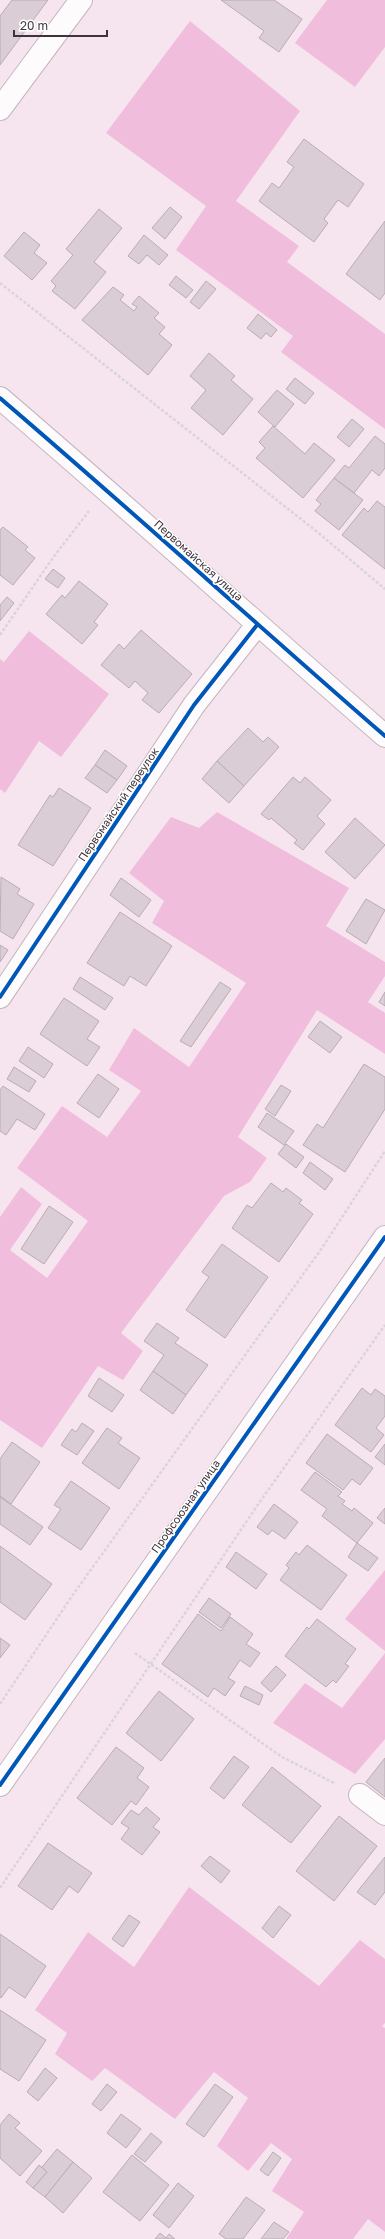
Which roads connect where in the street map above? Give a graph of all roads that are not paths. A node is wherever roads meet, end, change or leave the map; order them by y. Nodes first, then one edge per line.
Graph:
1 (81, 0) edge
2 (0, 109) edge
3 (0, 398) edge
4 (258, 625) junction
5 (385, 736) edge
6 (0, 997) edge
7 (385, 1237) edge
8 (0, 1785) edge
9 (360, 1795) road end
10 (385, 1814) edge

1 - 2 street
3 - 4 street, Первомайская улица
4 - 5 street, Первомайская улица
4 - 6 street, Первомайский переулок
7 - 8 street, Профсоюзная улица
9 - 10 street

